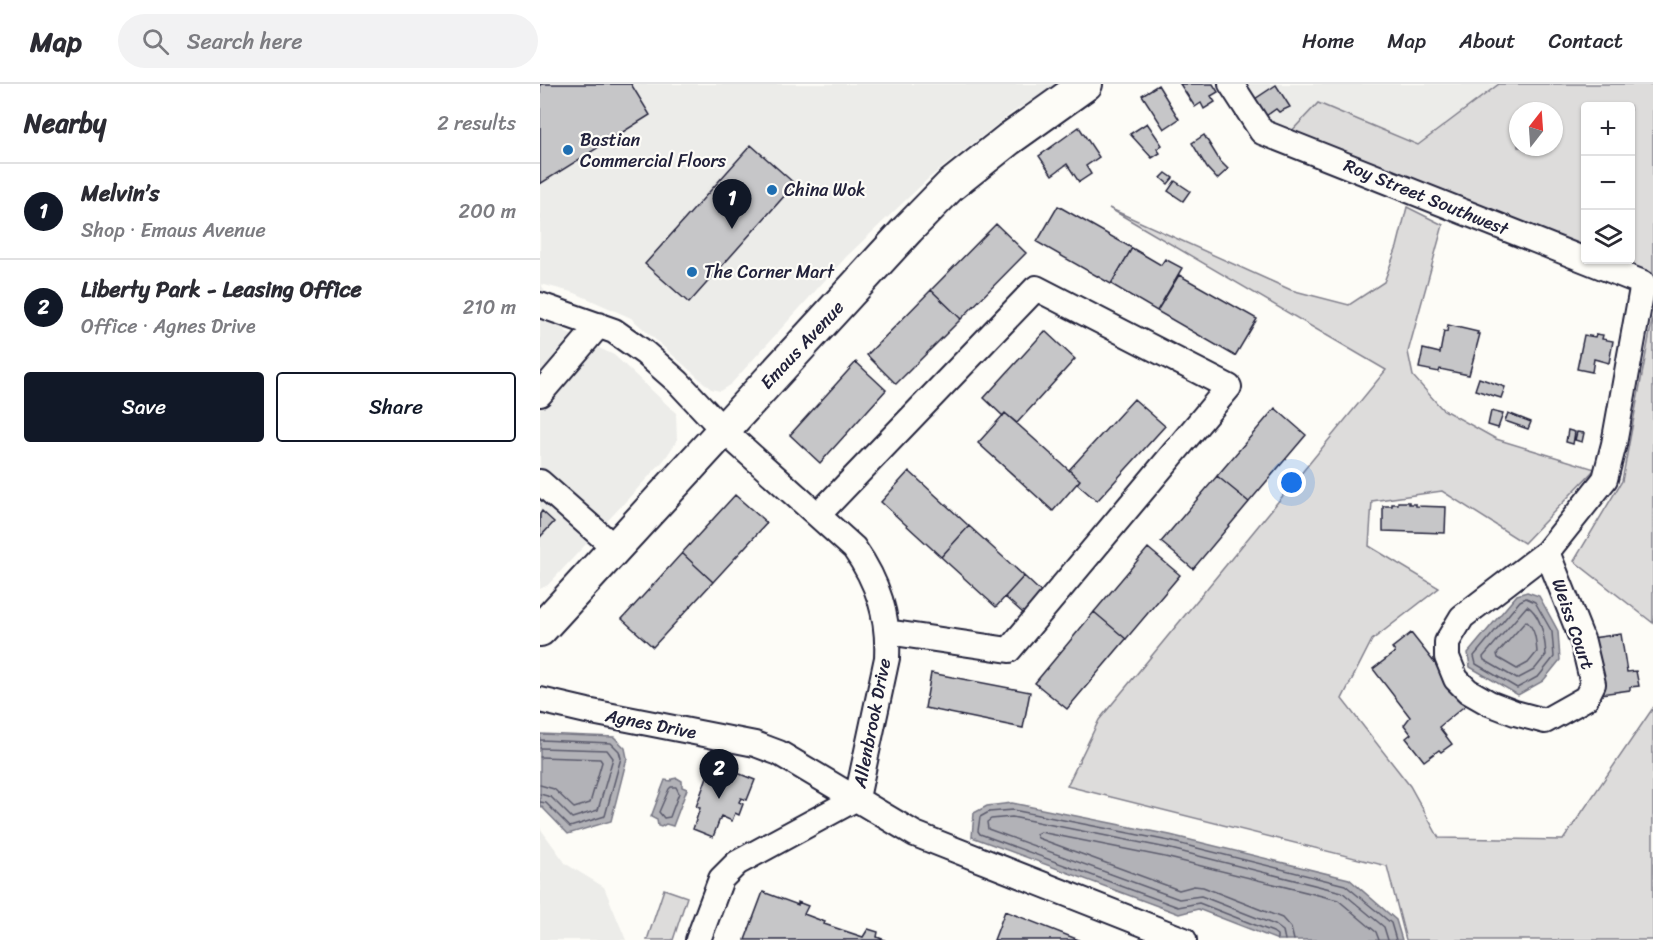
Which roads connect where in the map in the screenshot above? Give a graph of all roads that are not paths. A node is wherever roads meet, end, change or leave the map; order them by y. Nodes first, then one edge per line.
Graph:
1 (1086, 84) edge
2 (1231, 84) edge
3 (1643, 283) joint
4 (540, 305) edge
5 (598, 325) junction
6 (540, 394) edge
7 (723, 430) junction
8 (540, 482) edge
9 (818, 515) junction
10 (615, 548) junction
11 (1547, 552) junction
12 (540, 630) edge
13 (887, 632) junction
14 (540, 700) edge
15 (857, 798) junction
16 (698, 940) edge
17 (1184, 940) edge

1 - 7 main road, Emaus Avenue
2 - 3 street, Roy Street Southwest
3 - 11 street, Weiss Court
4 - 5 street, Allenbrook Drive
5 - 6 street
5 - 7 street, Allenbrook Drive
7 - 9 street, Allenbrook Drive
7 - 10 main road, Emaus Avenue
8 - 10 street
9 - 13 street, Allenbrook Drive
9 - 13 street
10 - 12 main road, Emaus Avenue
11 - 11 street, Weiss Court
13 - 15 street, Allenbrook Drive
14 - 15 street, Agnes Drive
15 - 16 street
15 - 17 street, Allenbrook Drive

